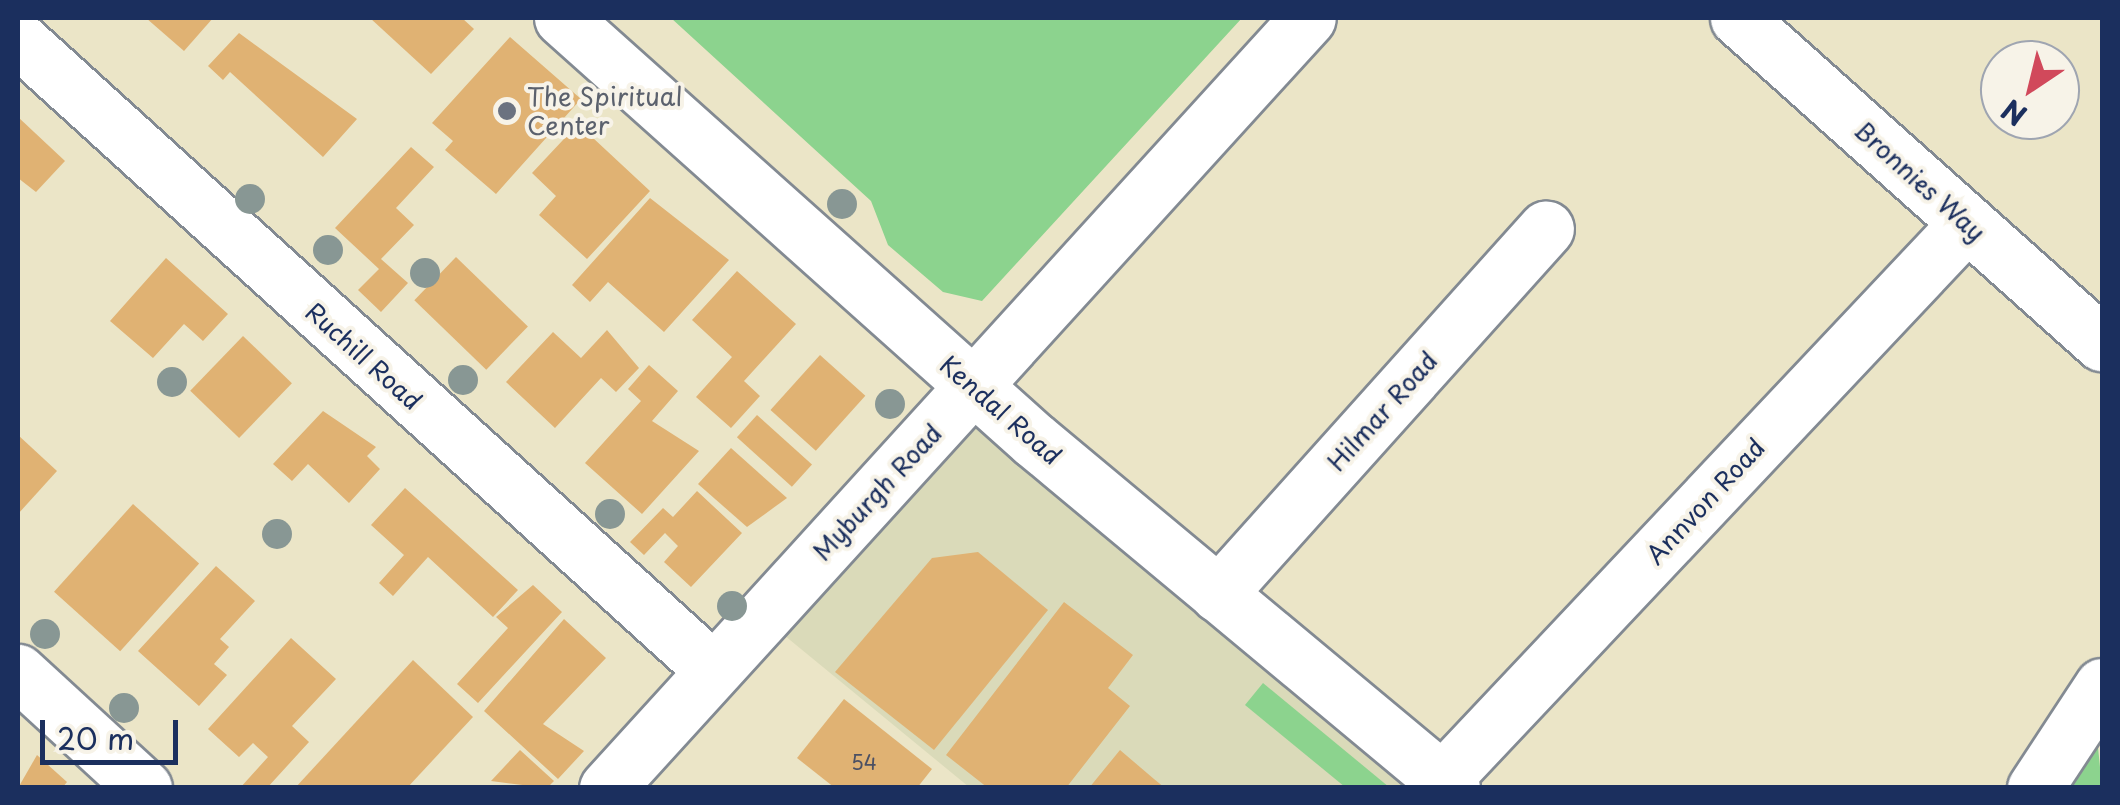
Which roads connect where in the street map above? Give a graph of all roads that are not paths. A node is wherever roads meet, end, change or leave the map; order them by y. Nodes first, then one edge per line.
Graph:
1 (562, 18) edge
2 (1308, 18) edge
3 (1738, 18) edge
4 (18, 40) edge
5 (1967, 223) junction
6 (1546, 228) dead end
7 (2102, 343) edge
8 (974, 386) junction
9 (1218, 594) junction
10 (713, 670) junction
11 (18, 672) edge
12 (2102, 686) edge
13 (1447, 784) edge
14 (144, 788) edge
15 (607, 788) edge
16 (2035, 788) edge

1 - 8 street, Kendal Road
2 - 8 street, Myburgh Road
3 - 5 street, Bronnies Way
4 - 10 street, Ruchill Road
5 - 7 street, Bronnies Way
5 - 13 street, Annvon Road
6 - 9 street, Hilmar Road
8 - 9 street, Kendal Road
8 - 10 street, Myburgh Road
9 - 13 street, Kendal Road
10 - 15 street, Myburgh Road
11 - 14 street
12 - 16 street

